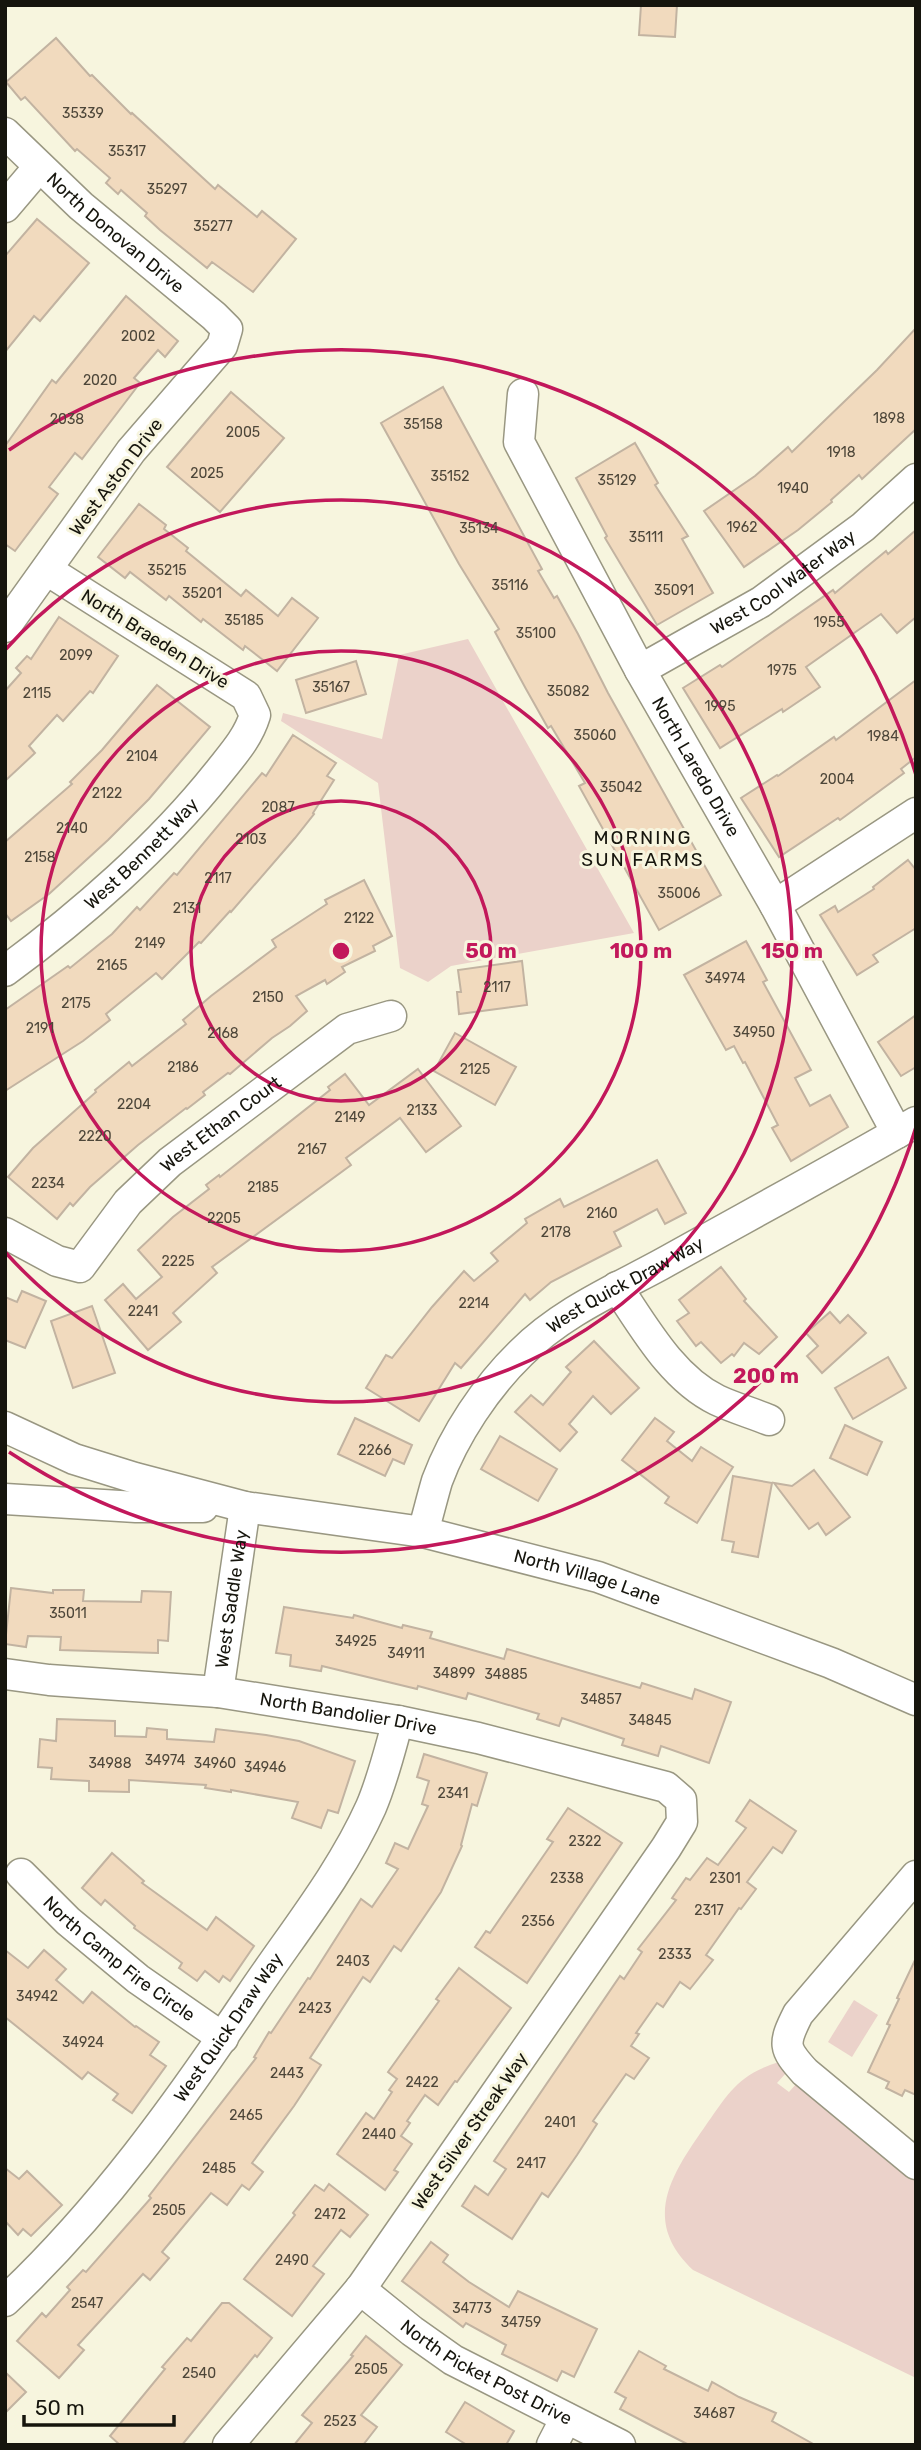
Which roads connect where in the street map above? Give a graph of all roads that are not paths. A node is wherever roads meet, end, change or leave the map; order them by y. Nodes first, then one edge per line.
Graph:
1 (5, 133) edge
2 (39, 167) junction
3 (5, 207) edge
4 (227, 329) joint
5 (523, 394) dead end
6 (916, 479) edge
7 (47, 570) junction
8 (5, 627) edge
9 (640, 670) junction
10 (256, 715) joint
11 (916, 813) edge
12 (775, 905) junction
13 (5, 971) edge
14 (391, 1016) dead end
15 (906, 1127) edge
16 (5, 1233) edge
17 (617, 1287) junction
18 (769, 1420) dead end
19 (5, 1427) edge
20 (5, 1499) edge
21 (245, 1507) junction
22 (423, 1532) junction
23 (5, 1674) edge
24 (218, 1692) junction
25 (916, 1700) edge
26 (398, 1721) junction
27 (681, 1800) joint
28 (21, 1874) dead end
29 (916, 1876) edge
30 (222, 2038) junction
31 (916, 2164) edge
32 (360, 2289) junction
33 (8, 2294) edge
34 (566, 2418) junction
35 (228, 2445) edge
36 (552, 2445) edge
37 (620, 2445) edge

1 - 2 street, North Donovan Drive
2 - 3 street
2 - 4 street, North Donovan Drive
4 - 7 street, West Aston Drive
5 - 9 street, North Laredo Drive
6 - 9 street, West Cool Water Way
7 - 8 street, West Aston Drive
7 - 10 street, North Braeden Drive
9 - 12 street, North Laredo Drive
10 - 13 street, West Bennett Way
11 - 12 street
12 - 15 street, North Laredo Drive
14 - 16 street, West Ethan Court
15 - 17 street, West Quick Draw Way
17 - 18 street
17 - 22 street, West Quick Draw Way
19 - 21 street, North Village Lane
20 - 21 street, North Village Lane
21 - 22 street, North Village Lane
21 - 24 street, West Saddle Way
22 - 25 street, North Village Lane
23 - 24 street, North Bandolier Drive
24 - 26 street, North Bandolier Drive
26 - 27 street, North Bandolier Drive
26 - 30 street, West Quick Draw Way
27 - 32 street, West Silver Streak Way
28 - 30 street, North Camp Fire Circle
29 - 31 street
30 - 33 street, West Quick Draw Way
32 - 34 street, North Picket Post Drive
32 - 35 street, West Silver Streak Way
34 - 36 street
34 - 37 street, North Picket Post Drive

